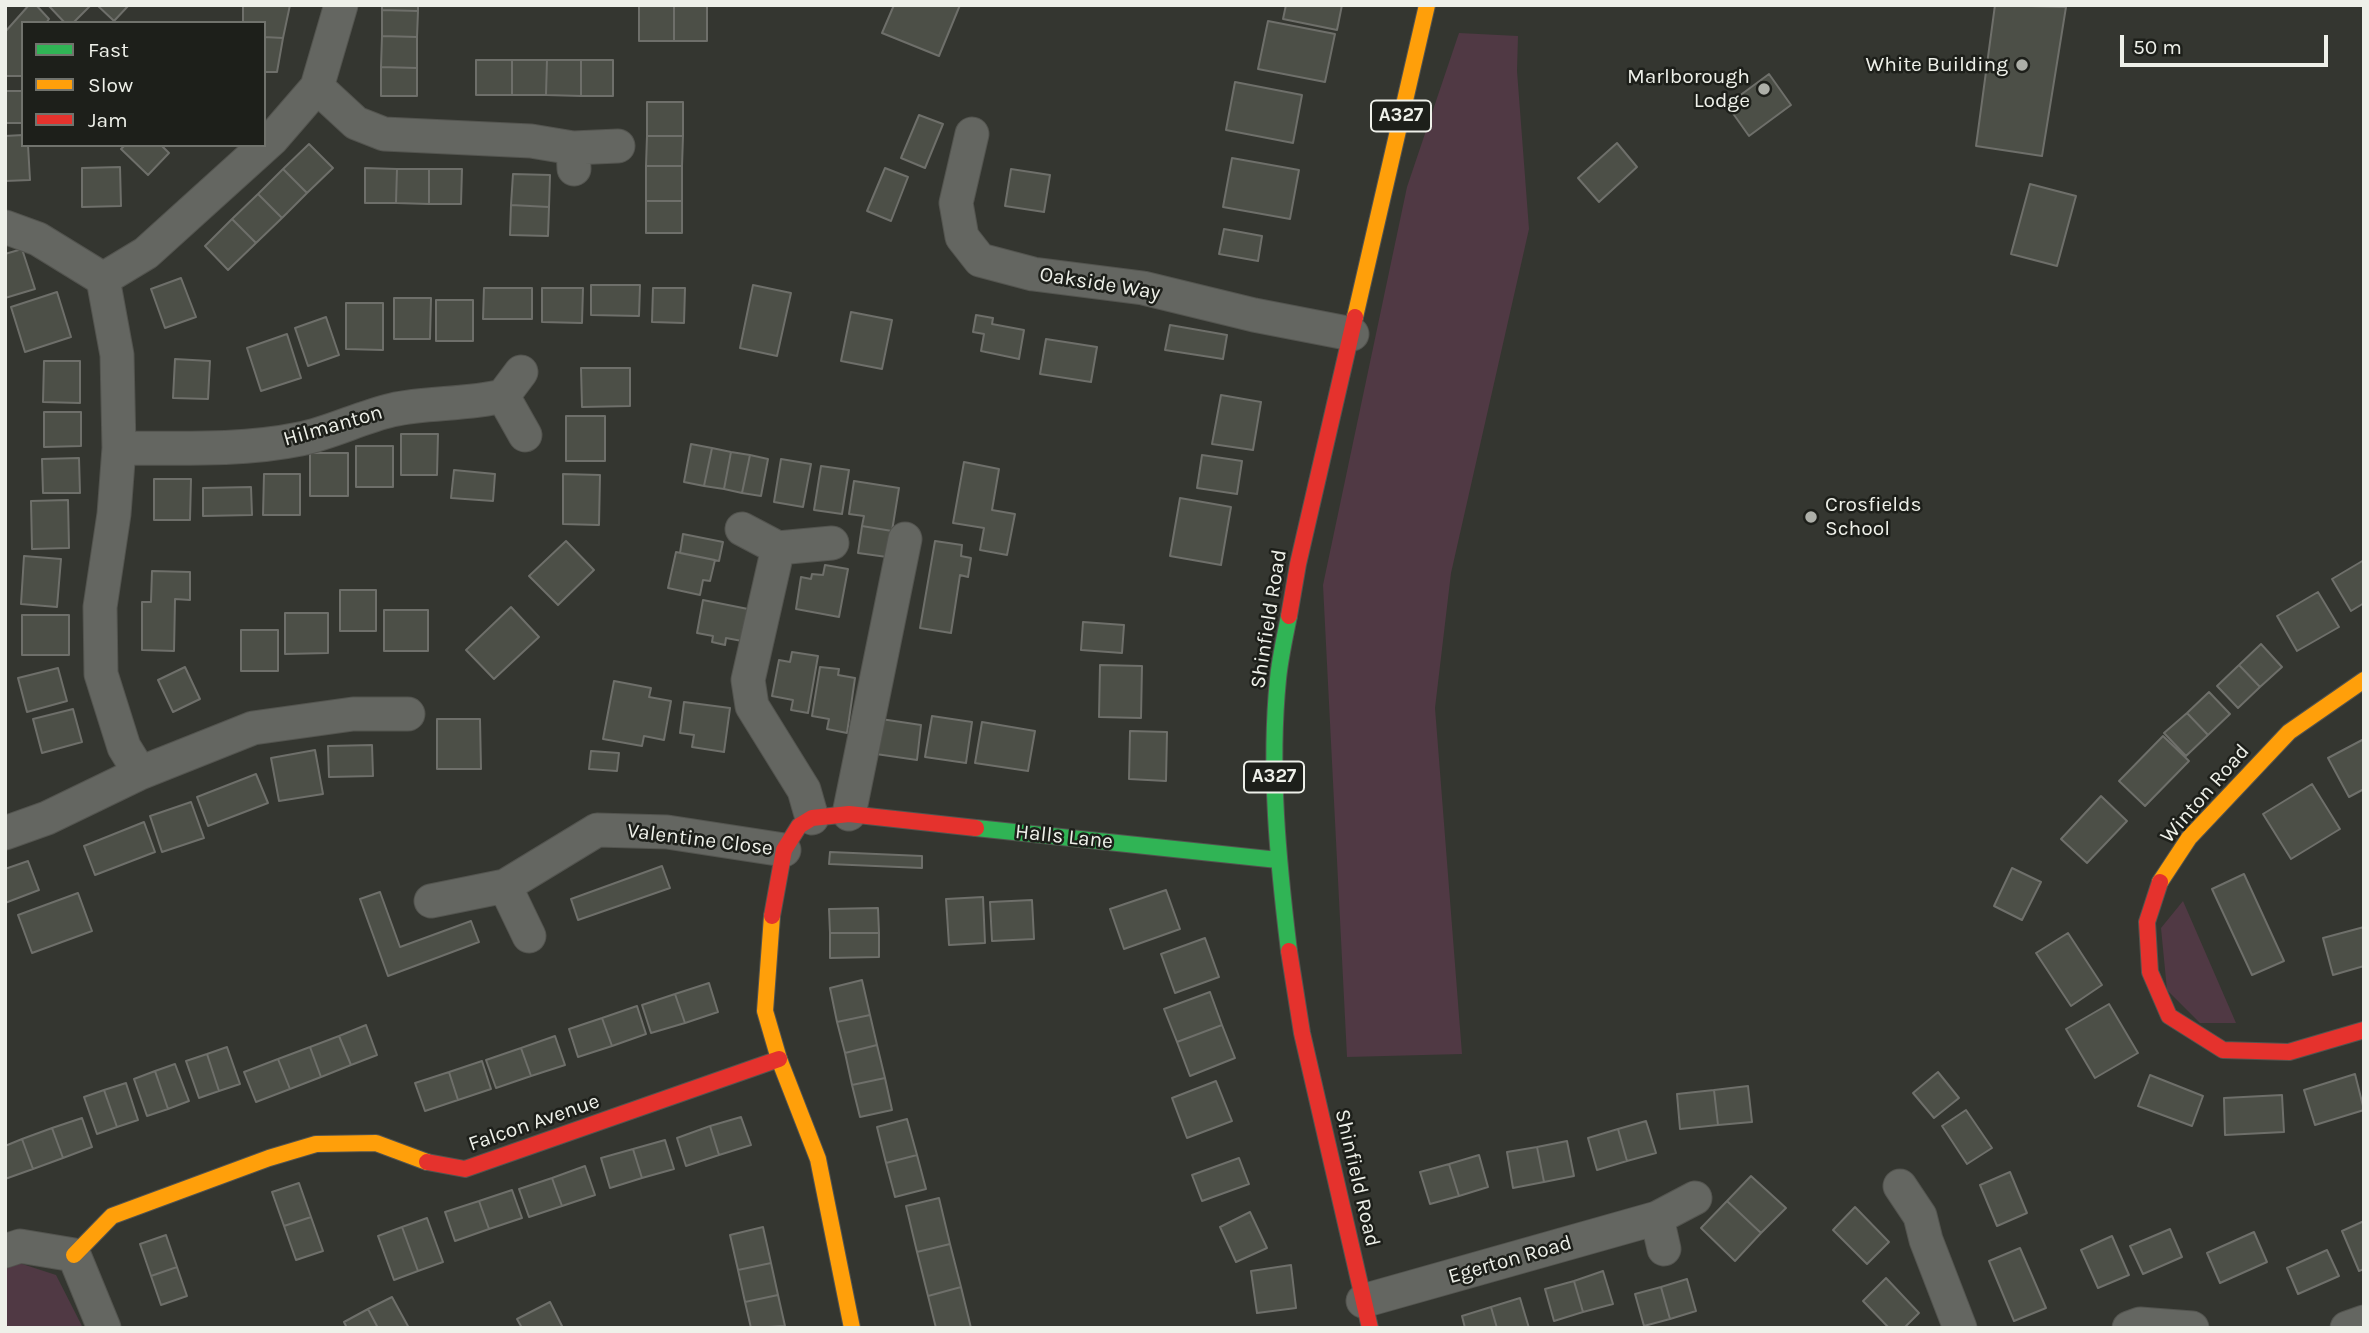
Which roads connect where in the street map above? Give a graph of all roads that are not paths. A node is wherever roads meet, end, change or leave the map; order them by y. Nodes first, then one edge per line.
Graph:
1 (341, 5) edge
2 (1427, 5) edge
3 (317, 87) junction
4 (972, 134) dead end
5 (266, 145) edge
6 (618, 146) dead end
7 (263, 147) edge
8 (5, 228) edge
9 (103, 279) junction
10 (1352, 334) junction
11 (525, 435) dead end
12 (120, 448) junction
13 (742, 529) dead end
14 (905, 539) dead end
15 (832, 543) dead end
16 (778, 548) junction
17 (2364, 680) edge
18 (408, 714) dead end
19 (140, 772) junction
20 (849, 814) junction
21 (812, 818) junction
22 (5, 833) edge
23 (784, 850) junction
24 (1278, 860) junction
25 (505, 886) junction
26 (431, 901) dead end
27 (529, 936) dead end
28 (2364, 1030) edge
29 (779, 1059) junction
30 (1900, 1186) dead end
31 (1695, 1198) dead end
32 (5, 1251) edge
33 (74, 1255) junction
34 (1367, 1314) edge
35 (2364, 1322) edge
36 (104, 1328) edge
37 (852, 1328) edge
38 (1960, 1328) edge
39 (2130, 1328) edge
40 (2192, 1328) edge
41 (2347, 1328) edge

1 - 3 street
2 - 10 street, Shinfield Road / A327
3 - 5 street
3 - 6 street
4 - 10 street, Oakside Way
7 - 9 street
8 - 9 street
9 - 12 street
10 - 24 street, Shinfield Road / A327
11 - 12 street, Hilmanton
12 - 19 street
13 - 16 street
14 - 20 street
15 - 16 street
16 - 21 street
17 - 28 street, Winton Road
18 - 19 street
19 - 22 street
20 - 21 street, Halls Lane
20 - 24 street, Halls Lane
21 - 23 street
23 - 25 street, Valentine Close
23 - 29 street
24 - 34 street, Shinfield Road / A327
25 - 26 street, Valentine Close
25 - 27 street
29 - 33 street, Falcon Avenue
29 - 37 street
30 - 38 street
31 - 34 street, Egerton Road
32 - 33 street
33 - 36 street
35 - 41 street
39 - 40 street

